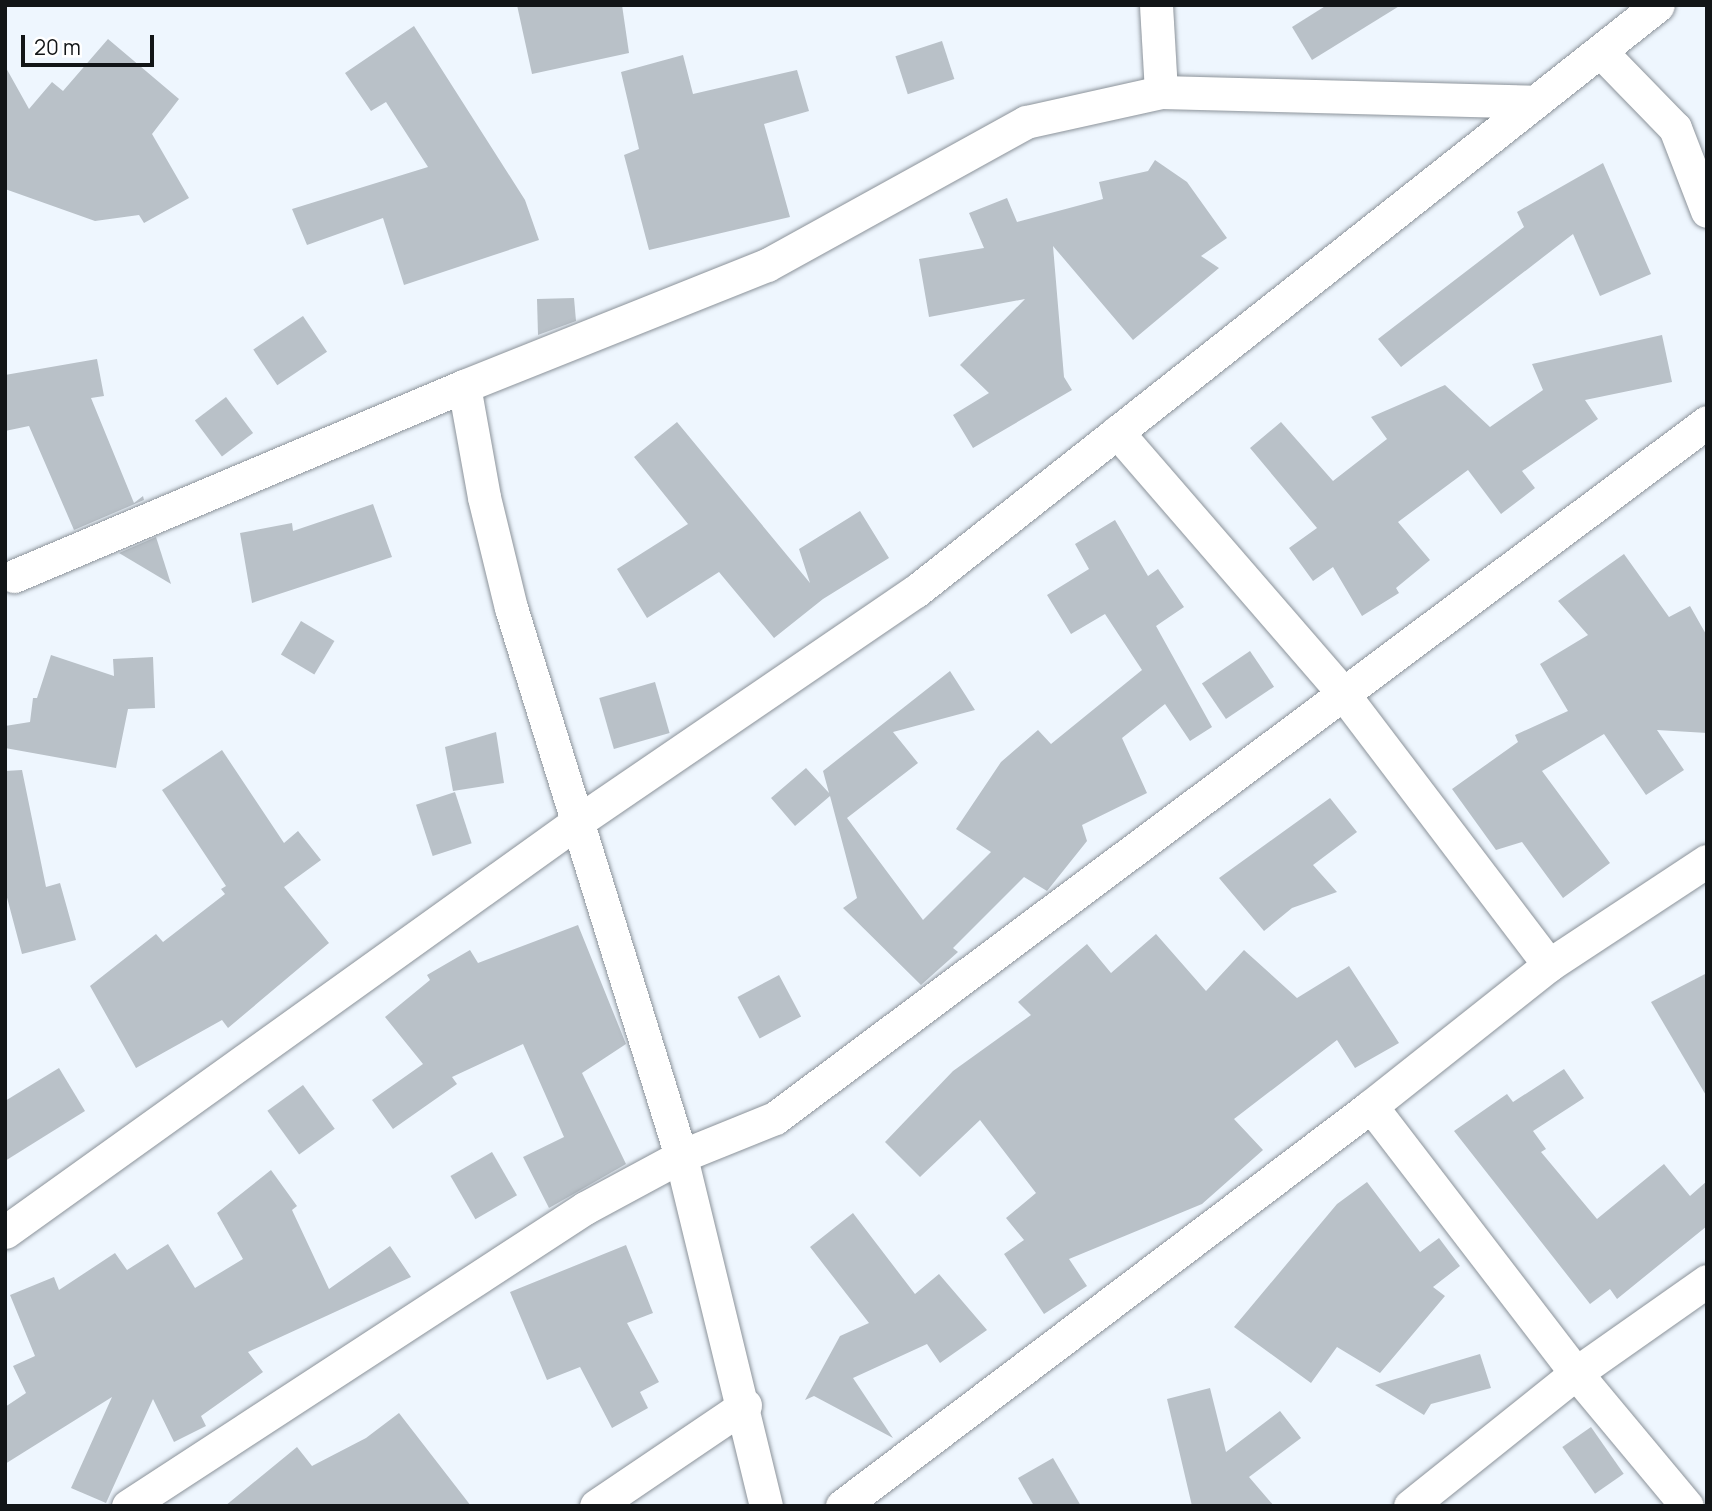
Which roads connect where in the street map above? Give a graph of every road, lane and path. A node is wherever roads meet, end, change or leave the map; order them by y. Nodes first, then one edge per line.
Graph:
1 (1156, 5) edge
2 (1658, 5) edge
3 (1601, 51) junction
4 (1161, 92) junction
5 (1535, 102) junction
6 (1675, 128) junction
7 (1707, 139) edge
8 (1707, 211) edge
9 (464, 386) junction
10 (1707, 422) edge
11 (1117, 432) junction
12 (14, 576) dead end
13 (1341, 691) junction
14 (577, 822) junction
15 (1707, 861) edge
16 (1549, 965) junction
17 (1371, 1106) junction
18 (681, 1156) junction
19 (5, 1231) edge
20 (1707, 1281) edge
21 (1576, 1373) junction
22 (745, 1405) junction
23 (128, 1506) edge
24 (596, 1506) edge
25 (766, 1506) edge
26 (842, 1506) edge
27 (1410, 1506) edge
28 (1687, 1506) edge

1 - 4 street
2 - 3 street
3 - 5 street
3 - 6 street
4 - 5 street
4 - 9 street
5 - 11 street
6 - 7 street
6 - 8 street
9 - 12 street
9 - 14 street
10 - 13 street
11 - 13 street
11 - 14 street
13 - 16 street
13 - 18 street
14 - 18 street
14 - 19 street
15 - 16 street
16 - 17 street
17 - 21 street
17 - 26 street
18 - 22 street
18 - 23 street
20 - 21 street
21 - 27 street
21 - 28 street
22 - 24 street
22 - 25 street

